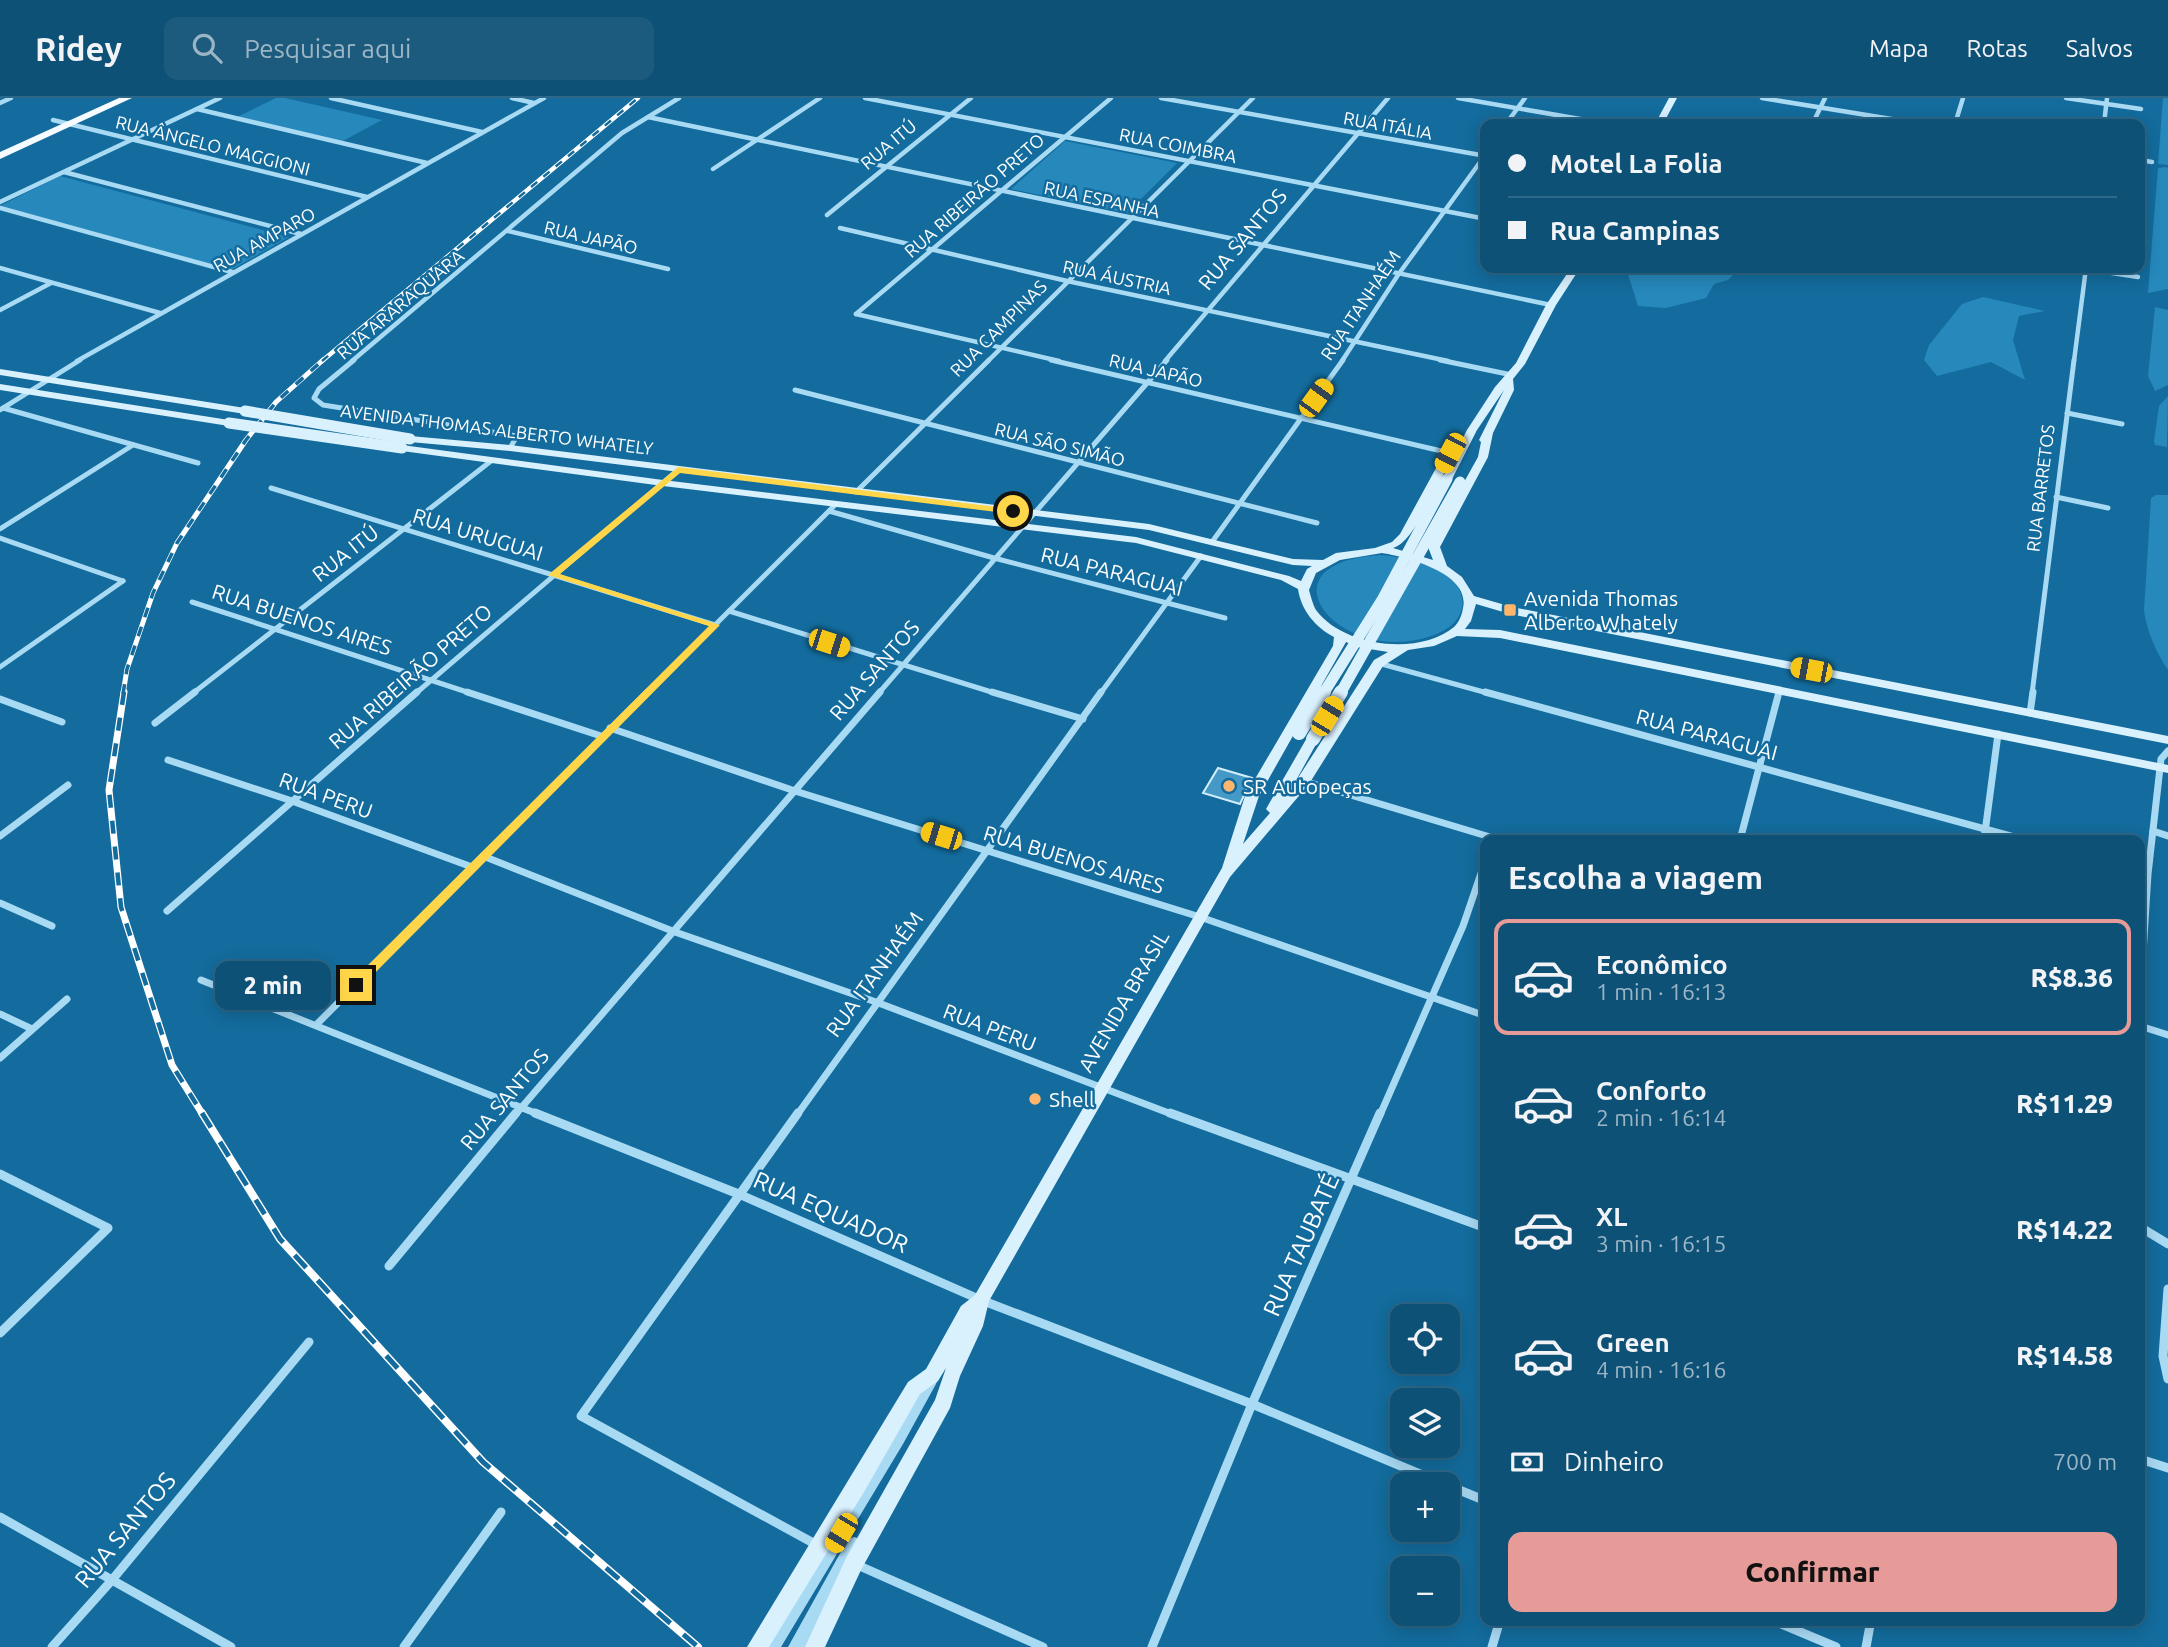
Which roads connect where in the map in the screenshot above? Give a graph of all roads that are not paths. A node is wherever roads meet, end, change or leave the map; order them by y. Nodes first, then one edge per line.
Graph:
1 (11, 98) edge
2 (101, 98) edge
3 (127, 98) edge
4 (220, 98) edge
5 (331, 98) edge
6 (512, 98) edge
7 (544, 98) edge
8 (679, 98) edge
9 (820, 98) edge
10 (865, 98) edge
11 (971, 98) edge
12 (1111, 98) edge
13 (1161, 98) edge
14 (1253, 98) edge
15 (1388, 98) edge
16 (1458, 98) edge
17 (1525, 98) edge
18 (1673, 98) edge
19 (1762, 98) edge
20 (1825, 98) edge
21 (1963, 98) edge
22 (2066, 98) edge
23 (2107, 101) edge
24 (0, 103) edge
25 (535, 103) junction
26 (1517, 108) junction
27 (1820, 108) junction
28 (197, 109) junction
29 (2141, 109) dead end
30 (1238, 112) junction
31 (948, 114) junction
32 (648, 117) junction
33 (1509, 119) edge
34 (1580, 119) edge
35 (1662, 119) edge
36 (1814, 119) edge
37 (1890, 119) edge
38 (1957, 119) edge
39 (2105, 119) edge
40 (52, 120) junction
41 (69, 124) junction
42 (483, 132) junction
43 (1357, 134) junction
44 (1065, 137) junction
45 (132, 139) junction
46 (757, 140) junction
47 (0, 143) edge
48 (1480, 154) edge
49 (0, 156) edge
50 (1189, 161) junction
51 (2145, 161) edge
52 (1480, 162) edge
53 (2152, 162) dead end
54 (428, 163) junction
55 (885, 168) junction
56 (713, 169) dead end
57 (64, 172) junction
58 (1312, 185) junction
59 (1002, 192) junction
60 (368, 197) junction
61 (0, 202) edge
62 (0, 208) edge
63 (1444, 212) junction
64 (827, 215) dead end
65 (1480, 218) edge
66 (1130, 219) junction
67 (840, 228) dead end
68 (509, 231) junction
69 (301, 234) junction
70 (1261, 246) junction
71 (934, 250) junction
72 (0, 268) edge
73 (668, 270) dead end
74 (232, 272) junction
75 (1572, 273) edge
76 (2085, 273) edge
77 (2112, 273) edge
78 (1398, 275) junction
79 (2138, 278) dead end
80 (1067, 281) junction
81 (51, 283) junction
82 (1550, 305) junction
83 (0, 310) edge
84 (1208, 311) junction
85 (160, 313) junction
86 (856, 314) joint
87 (1356, 342) junction
88 (1000, 348) junction
89 (0, 372) edge
90 (1511, 378) junction
91 (47, 379) junction
92 (1147, 383) junction
93 (0, 387) edge
94 (795, 390) dead end
95 (29, 392) junction
96 (2, 409) edge
97 (2067, 413) junction
98 (1303, 417) junction
99 (924, 423) junction
100 (2122, 424) dead end
101 (1472, 430) junction
102 (1488, 433) junction
103 (133, 445) junction
104 (510, 448) junction
105 (1450, 453) junction
106 (491, 461) junction
107 (198, 463) dead end
108 (1077, 463) junction
109 (678, 470) junction
110 (663, 483) junction
111 (271, 488) dead end
112 (856, 492) junction
113 (2056, 497) junction
114 (1240, 503) junction
115 (832, 508) junction
116 (2108, 508) dead end
117 (1032, 514) junction
118 (1317, 523) dead end
119 (1021, 527) junction
120 (0, 529) edge
121 (403, 529) junction
122 (0, 538) edge
123 (1212, 542) junction
124 (1361, 551) junction
125 (1201, 556) junction
126 (995, 558) junction
127 (1322, 563) junction
128 (1441, 566) junction
129 (553, 575) junction
130 (1303, 587) junction
131 (1469, 598) junction
132 (192, 602) dead end
133 (1165, 602) junction
134 (729, 611) junction
135 (1225, 618) dead end
136 (715, 625) junction
137 (277, 629) junction
138 (1454, 632) junction
139 (1340, 637) junction
140 (1403, 648) junction
141 (1378, 663) junction
142 (903, 666) junction
143 (0, 667) edge
144 (431, 680) junction
145 (1780, 689) junction
146 (0, 699) edge
147 (2030, 713) junction
148 (1083, 719) junction
149 (62, 722) dead end
150 (155, 723) dead end
151 (610, 728) junction
152 (1998, 734) junction
153 (601, 737) junction
154 (2168, 740) edge
155 (2168, 751) edge
156 (168, 760) dead end
157 (1760, 767) junction
158 (2164, 768) edge
159 (1304, 781) junction
160 (68, 785) dead end
161 (795, 791) junction
162 (292, 801) junction
163 (1985, 829) junction
164 (2153, 831) junction
165 (1239, 834) junction
166 (1482, 835) edge
167 (1741, 835) edge
168 (1984, 835) edge
169 (2007, 835) edge
170 (0, 836) edge
171 (2168, 836) edge
172 (1255, 840) junction
173 (989, 851) junction
174 (483, 856) junction
175 (472, 867) junction
176 (2145, 868) edge
177 (1225, 874) junction
178 (1480, 876) edge
179 (0, 903) edge
180 (167, 911) dead end
181 (1200, 917) junction
182 (52, 926) dead end
183 (675, 932) junction
184 (201, 979) dead end
185 (1430, 998) junction
186 (68, 999) dead end
187 (876, 1002) junction
188 (0, 1014) edge
189 (1480, 1014) edge
190 (317, 1024) junction
191 (2145, 1028) edge
192 (32, 1029) junction
193 (2168, 1035) edge
194 (0, 1058) edge
195 (1101, 1088) junction
196 (522, 1106) junction
197 (0, 1174) edge
198 (1351, 1180) junction
199 (741, 1195) junction
200 (1480, 1226) edge
201 (2145, 1230) edge
202 (2168, 1244) edge
203 (389, 1266) dead end
204 (2168, 1289) edge
205 (981, 1300) junction
206 (0, 1333) edge
207 (309, 1342) dead end
208 (939, 1380) junction
209 (2168, 1380) edge
210 (1252, 1404) junction
211 (2145, 1460) edge
212 (2168, 1467) edge
213 (1415, 1472) edge
214 (1460, 1491) edge
215 (1480, 1499) edge
216 (501, 1512) dead end
217 (0, 1517) edge
218 (820, 1547) junction
219 (854, 1563) junction
220 (112, 1580) junction
221 (1498, 1626) edge
222 (1786, 1626) edge
223 (1870, 1626) edge
224 (52, 1647) edge
225 (231, 1647) edge
226 (404, 1647) edge
227 (757, 1647) edge
228 (771, 1647) edge
229 (797, 1647) edge
230 (814, 1647) edge
231 (1043, 1647) edge
232 (1152, 1647) edge
233 (1492, 1647) edge
234 (1836, 1647) edge
235 (1866, 1647) edge

1 - 24 street
2 - 40 main road
3 - 41 main road
4 - 28 street
5 - 42 street
6 - 25 street
7 - 25 street, RUA AMPARO
8 - 32 street, RUA ARARAQUARA
9 - 46 street
10 - 31 street, RUA COIMBRA
11 - 31 street, RUA ITÚ
12 - 44 street, RUA RIBEIRÃO PRETO
13 - 30 street, RUA ITÁLIA
14 - 30 street, RUA CAMPINAS
15 - 43 street, RUA SANTOS
16 - 26 street
17 - 26 street
18 - 35 main road
19 - 27 street
20 - 27 street
21 - 38 street
22 - 23 street
23 - 29 street
23 - 39 street
25 - 42 street, RUA AMPARO
26 - 33 street
26 - 34 street
27 - 36 street
27 - 37 street
28 - 45 street
28 - 54 street
30 - 43 street, RUA ITÁLIA
30 - 50 street, RUA CAMPINAS
31 - 44 street, RUA COIMBRA
31 - 55 street, RUA ITÚ
32 - 46 street, RUA ESPANHA
32 - 68 street, RUA ARARAQUARA
40 - 41 street, RUA ÂNGELO MAGGIONI
40 - 47 main road
41 - 45 street, RUA ÂNGELO MAGGIONI
41 - 49 main road
42 - 54 street, RUA AMPARO
43 - 48 street, RUA ITÁLIA
43 - 58 street, RUA SANTOS
44 - 50 street, RUA COIMBRA
44 - 59 street, RUA RIBEIRÃO PRETO
45 - 57 street
45 - 60 street, RUA ÂNGELO MAGGIONI
46 - 55 street, RUA ESPANHA
46 - 56 street
50 - 58 street, RUA COIMBRA
50 - 66 street, RUA CAMPINAS
51 - 53 street
52 - 63 street, RUA ITANHAÉM
54 - 60 street, RUA AMPARO
55 - 59 street, RUA ESPANHA
55 - 64 street, RUA ITÚ
57 - 61 street
57 - 69 street
58 - 63 street, RUA COIMBRA
58 - 70 street, RUA SANTOS
59 - 66 street, RUA ESPANHA
59 - 71 street, RUA RIBEIRÃO PRETO
60 - 69 street, RUA AMPARO
62 - 74 street
63 - 65 street, RUA COIMBRA
63 - 78 street, RUA ITANHAÉM
66 - 70 street, RUA ESPANHA
66 - 80 street, RUA CAMPINAS
67 - 71 street, RUA ÁUSTRIA
68 - 73 street, RUA JAPÃO
68 - 104 street, RUA ARARAQUARA
69 - 74 street, RUA AMPARO
70 - 78 street, RUA ESPANHA
70 - 84 street, RUA SANTOS
71 - 80 street, RUA ÁUSTRIA
71 - 86 street, RUA RIBEIRÃO PRETO
72 - 81 street
74 - 85 street, RUA AMPARO
75 - 82 main road, AVENIDA BRASIL
76 - 97 street, RUA BARRETOS
77 - 79 street
78 - 82 street, RUA ESPANHA
78 - 87 street, RUA ITANHAÉM
80 - 84 street, RUA ÁUSTRIA
80 - 88 street, RUA CAMPINAS
81 - 83 street
81 - 85 street
82 - 90 main road, AVENIDA BRASIL
84 - 87 street, RUA ÁUSTRIA
84 - 92 street, RUA SANTOS
85 - 91 street, RUA AMPARO
86 - 88 street, RUA JAPÃO
87 - 90 street, RUA ÁUSTRIA
87 - 98 street, RUA ITANHAÉM
88 - 92 street, RUA JAPÃO
88 - 99 street, RUA CAMPINAS
89 - 91 main road, AVENIDA THOMAS ALBERTO WHATELY
90 - 101 main road, AVENIDA BRASIL
90 - 102 main road, AVENIDA BRASIL
91 - 95 street, RUA AMPARO
91 - 104 main road, AVENIDA THOMAS ALBERTO WHATELY, bridge
92 - 98 street, RUA JAPÃO
92 - 108 street, RUA SANTOS
93 - 95 main road, AVENIDA THOMAS ALBERTO WHATELY
94 - 99 street, RUA SÃO SIMÃO
95 - 96 street, RUA AMPARO
95 - 106 main road, AVENIDA THOMAS ALBERTO WHATELY, bridge
96 - 103 street
97 - 100 street
97 - 113 street, RUA BARRETOS
98 - 105 street, RUA JAPÃO
98 - 114 street, RUA ITANHAÉM
99 - 108 street, RUA SÃO SIMÃO
99 - 112 street, RUA CAMPINAS
101 - 105 main road, AVENIDA BRASIL
101 - 165 main road, AVENIDA BRASIL, bridge
102 - 128 main road, AVENIDA BRASIL
102 - 172 main road, AVENIDA BRASIL, bridge
103 - 107 street
103 - 120 street
104 - 109 main road, AVENIDA THOMAS ALBERTO WHATELY
105 - 124 main road, AVENIDA BRASIL
106 - 110 main road, AVENIDA THOMAS ALBERTO WHATELY
106 - 121 street, RUA ITÚ
108 - 114 street, RUA SÃO SIMÃO
108 - 117 street, RUA SANTOS
109 - 110 street, RUA RIBEIRÃO PRETO
109 - 112 main road, AVENIDA THOMAS ALBERTO WHATELY
110 - 115 main road, AVENIDA THOMAS ALBERTO WHATELY
110 - 129 street, RUA RIBEIRÃO PRETO
111 - 121 street, RUA URUGUAI
112 - 117 main road, AVENIDA THOMAS ALBERTO WHATELY
113 - 116 street
113 - 147 street, RUA BARRETOS
114 - 118 street, RUA SÃO SIMÃO
114 - 123 street, RUA ITANHAÉM
115 - 119 main road, AVENIDA THOMAS ALBERTO WHATELY
115 - 126 street, RUA PARAGUAI
115 - 134 street
117 - 119 street, RUA SANTOS
117 - 123 main road, AVENIDA THOMAS ALBERTO WHATELY
119 - 125 main road, AVENIDA THOMAS ALBERTO WHATELY
119 - 126 street, RUA SANTOS
121 - 129 street, RUA URUGUAI
121 - 137 street, RUA ITÚ
122 - 143 street
123 - 127 main road, AVENIDA THOMAS ALBERTO WHATELY
124 - 127 main road
124 - 128 main road
125 - 130 main road, AVENIDA THOMAS ALBERTO WHATELY
125 - 133 street, RUA ITANHAÉM
126 - 133 street, RUA PARAGUAI
126 - 142 street, RUA SANTOS
127 - 130 main road
128 - 131 main road
129 - 136 street, RUA URUGUAI
129 - 144 street, RUA RIBEIRÃO PRETO
130 - 139 main road
131 - 138 main road
131 - 147 main road
132 - 137 street, RUA BUENOS AIRES
133 - 135 street, RUA PARAGUAI
133 - 148 street, RUA ITANHAÉM
134 - 136 street
134 - 142 street
136 - 151 street
137 - 144 street, RUA BUENOS AIRES
137 - 150 street, RUA ITÚ
138 - 140 main road
138 - 145 main road
139 - 140 main road
139 - 165 main road, AVENIDA BRASIL
140 - 141 main road, AVENIDA BRASIL
141 - 157 street, RUA PARAGUAI
141 - 159 main road, AVENIDA BRASIL
142 - 148 street
142 - 161 street, RUA SANTOS
144 - 153 street, RUA BUENOS AIRES
144 - 162 street, RUA RIBEIRÃO PRETO
145 - 152 main road
145 - 157 street
146 - 149 street
147 - 154 main road
148 - 173 street, RUA ITANHAÉM
151 - 153 street
151 - 161 street, RUA BUENOS AIRES
152 - 158 main road
152 - 163 street
153 - 174 street
155 - 158 street
156 - 162 street, RUA PERU
157 - 163 street, RUA PARAGUAI
157 - 167 street
158 - 164 street
159 - 166 street
159 - 172 main road, AVENIDA BRASIL
160 - 170 street
161 - 173 street, RUA BUENOS AIRES
161 - 183 street, RUA SANTOS
162 - 175 street, RUA PERU
162 - 180 street, RUA RIBEIRÃO PRETO
163 - 168 street
163 - 169 street, RUA PARAGUAI
164 - 171 street
164 - 176 street
165 - 177 main road, AVENIDA BRASIL
172 - 177 main road, AVENIDA BRASIL
173 - 181 street, RUA BUENOS AIRES
173 - 187 street, RUA ITANHAÉM
174 - 175 street
174 - 183 street, RUA PERU
175 - 190 street
177 - 181 main road, AVENIDA BRASIL
178 - 185 street, RUA TAUBATÉ
179 - 182 street
181 - 185 street, RUA BUENOS AIRES
181 - 195 main road, AVENIDA BRASIL
183 - 187 street, RUA PERU
183 - 196 street, RUA SANTOS
184 - 190 street, RUA EQUADOR
185 - 189 street, RUA BUENOS AIRES
185 - 198 street, RUA TAUBATÉ
186 - 192 street
187 - 195 street, RUA PERU
187 - 199 street, RUA ITANHAÉM
188 - 192 street
190 - 196 street, RUA EQUADOR
191 - 193 street
192 - 194 street
195 - 198 street, RUA PERU
195 - 205 main road, AVENIDA BRASIL
196 - 199 street, RUA EQUADOR
196 - 203 street, RUA SANTOS
197 - 206 street
198 - 200 street, RUA PERU
198 - 210 street, RUA TAUBATÉ
199 - 205 street, RUA EQUADOR
199 - 218 street, RUA ITANHAÉM
201 - 202 street
204 - 209 street
205 - 208 main road, AVENIDA BRASIL
205 - 210 street, RUA EQUADOR
207 - 220 street, RUA SANTOS
208 - 218 main road, AVENIDA BRASIL
208 - 219 main road, AVENIDA BRASIL
208 - 228 street, AVENIDA BRASIL
208 - 229 street, AVENIDA BRASIL
210 - 213 street, RUA EQUADOR
210 - 232 street, RUA TAUBATÉ
211 - 212 street
214 - 215 street, RUA EQUADOR
216 - 226 street
217 - 220 street
218 - 227 main road, AVENIDA BRASIL
219 - 230 main road, AVENIDA BRASIL
219 - 231 street
220 - 224 street, RUA SANTOS
220 - 225 street
221 - 233 street
222 - 234 street
223 - 235 street

